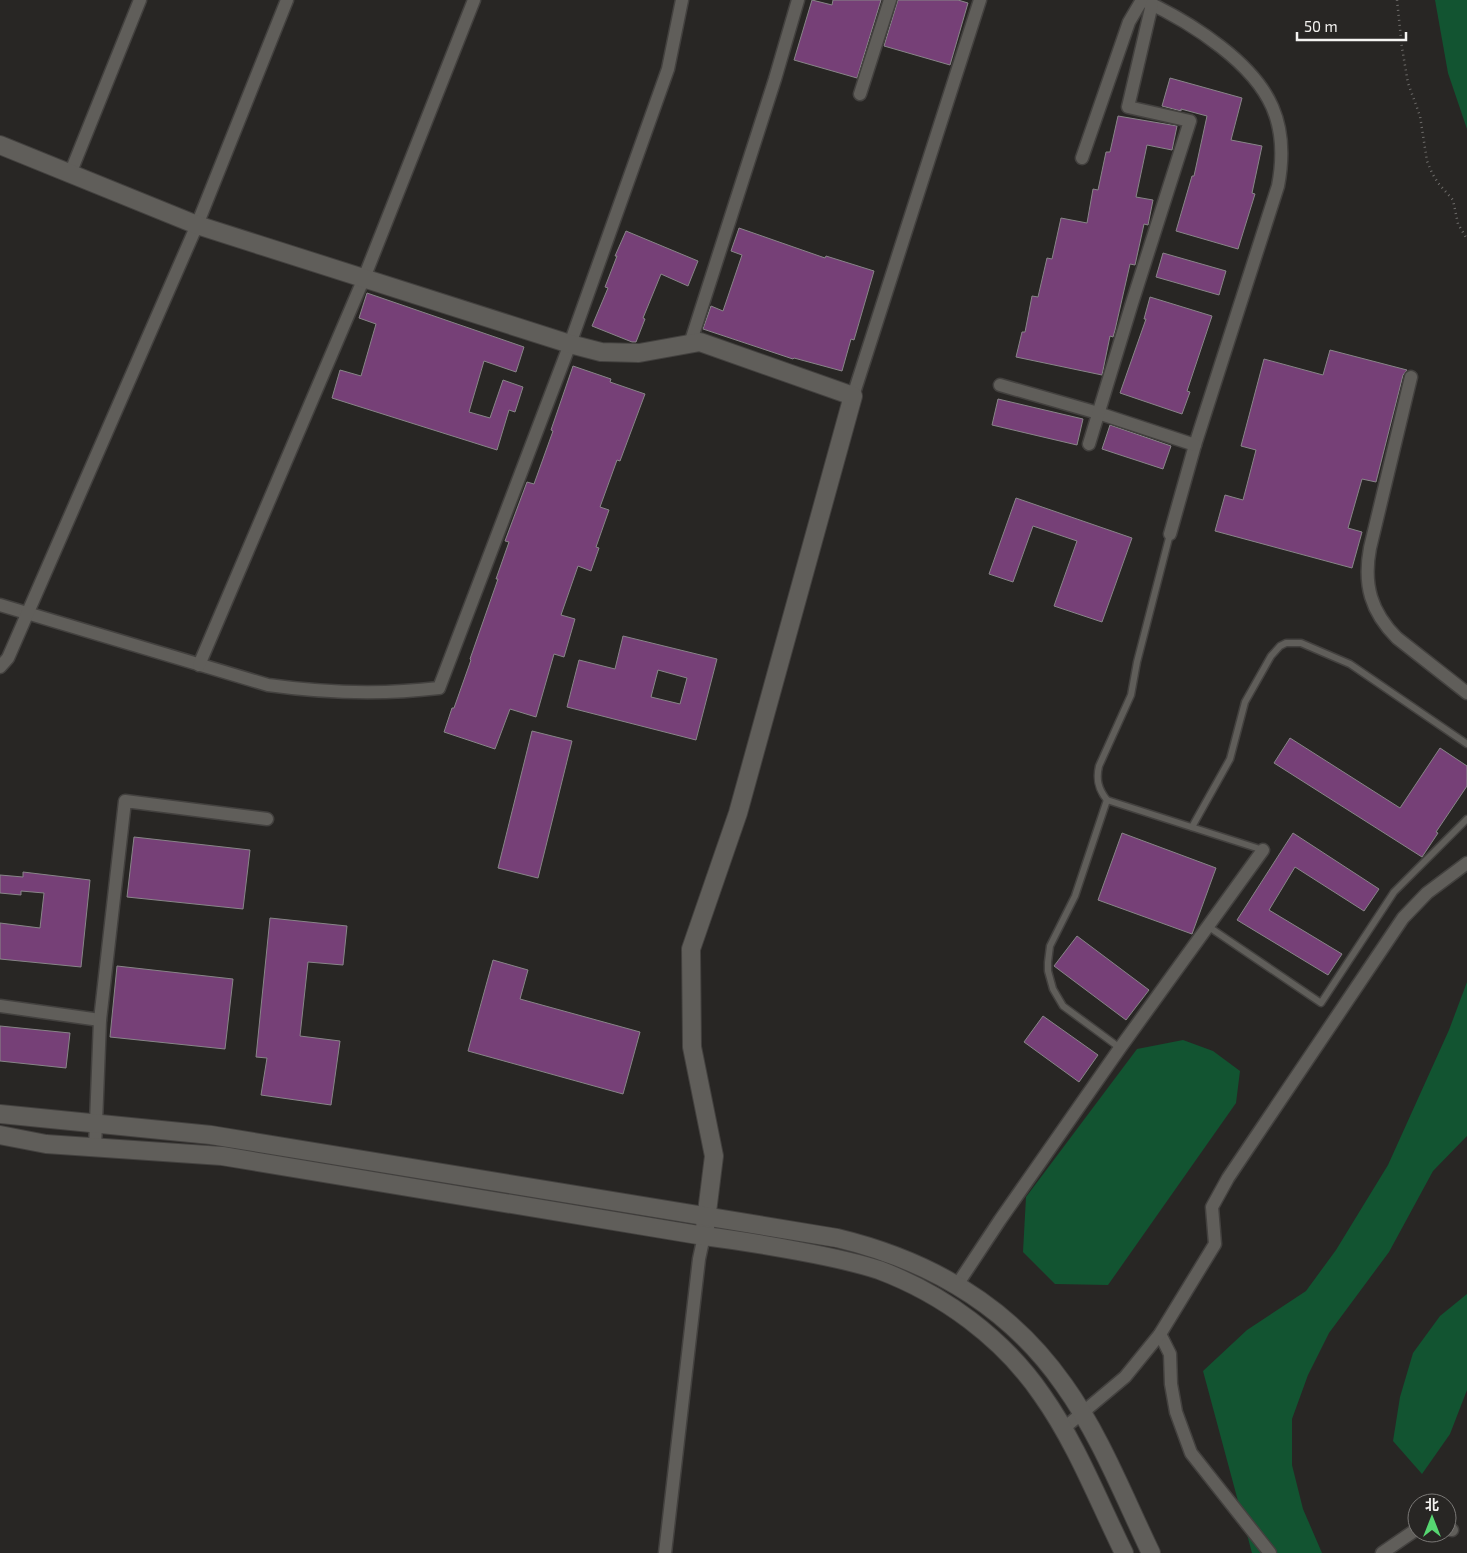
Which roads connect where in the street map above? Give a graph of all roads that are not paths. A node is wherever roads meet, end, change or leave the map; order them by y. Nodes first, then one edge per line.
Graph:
1 (140, 0) edge
2 (286, 0) edge
3 (474, 0) edge
4 (682, 0) edge
5 (798, 0) edge
6 (890, 0) edge
7 (980, 0) edge
8 (1146, 1) edge
9 (860, 94) dead end
10 (0, 145) edge
11 (1082, 158) dead end
12 (70, 174) junction
13 (198, 225) junction
14 (364, 278) junction
15 (570, 344) junction
16 (690, 344) junction
17 (1411, 377) dead end
18 (1000, 385) dead end
19 (853, 396) junction
20 (1098, 413) junction
21 (1088, 444) dead end
22 (1195, 445) junction
23 (1170, 534) joint
24 (0, 605) edge
25 (26, 614) junction
26 (199, 664) junction
27 (0, 667) edge
28 (1467, 692) edge
29 (1467, 744) edge
30 (1107, 800) junction
31 (267, 819) dead end
32 (1467, 819) edge
33 (1192, 828) junction
34 (1263, 850) joint
35 (1467, 864) edge
36 (1209, 927) junction
37 (0, 1006) edge
38 (100, 1020) junction
39 (1120, 1048) junction
40 (0, 1114) edge
41 (96, 1124) junction
42 (0, 1135) edge
43 (95, 1148) junction
44 (707, 1217) junction
45 (704, 1236) junction
46 (957, 1285) junction
47 (1160, 1334) junction
48 (1082, 1413) junction
49 (1063, 1429) junction
50 (1407, 1536) edge
51 (665, 1553) edge
52 (1124, 1553) edge
53 (1151, 1553) edge
54 (1270, 1553) edge
55 (1382, 1553) edge

1 - 12 street
2 - 13 street
3 - 14 street
4 - 15 street
5 - 16 street
6 - 9 street
7 - 19 street
8 - 11 street
8 - 20 street
8 - 22 street
10 - 12 main road
12 - 13 main road
13 - 14 main road
13 - 25 street
14 - 15 main road
14 - 26 street
15 - 16 main road
15 - 26 street
16 - 19 main road
17 - 28 street
18 - 20 street
19 - 44 main road
20 - 21 street
20 - 22 street
22 - 23 street
23 - 30 lane
24 - 25 street
25 - 26 street
25 - 27 street
29 - 33 lane
30 - 33 lane
30 - 39 lane
31 - 38 street
32 - 36 lane
33 - 34 lane
34 - 36 street
35 - 47 street
36 - 39 street
37 - 38 street
38 - 41 street
39 - 46 street
40 - 41 main road
41 - 43 street
41 - 44 main road
42 - 43 main road
43 - 45 main road
44 - 45 main road
44 - 46 main road
45 - 49 main road
45 - 51 street
46 - 48 main road
47 - 48 street
47 - 54 street
48 - 49 street
48 - 53 main road
49 - 52 main road
50 - 55 street

